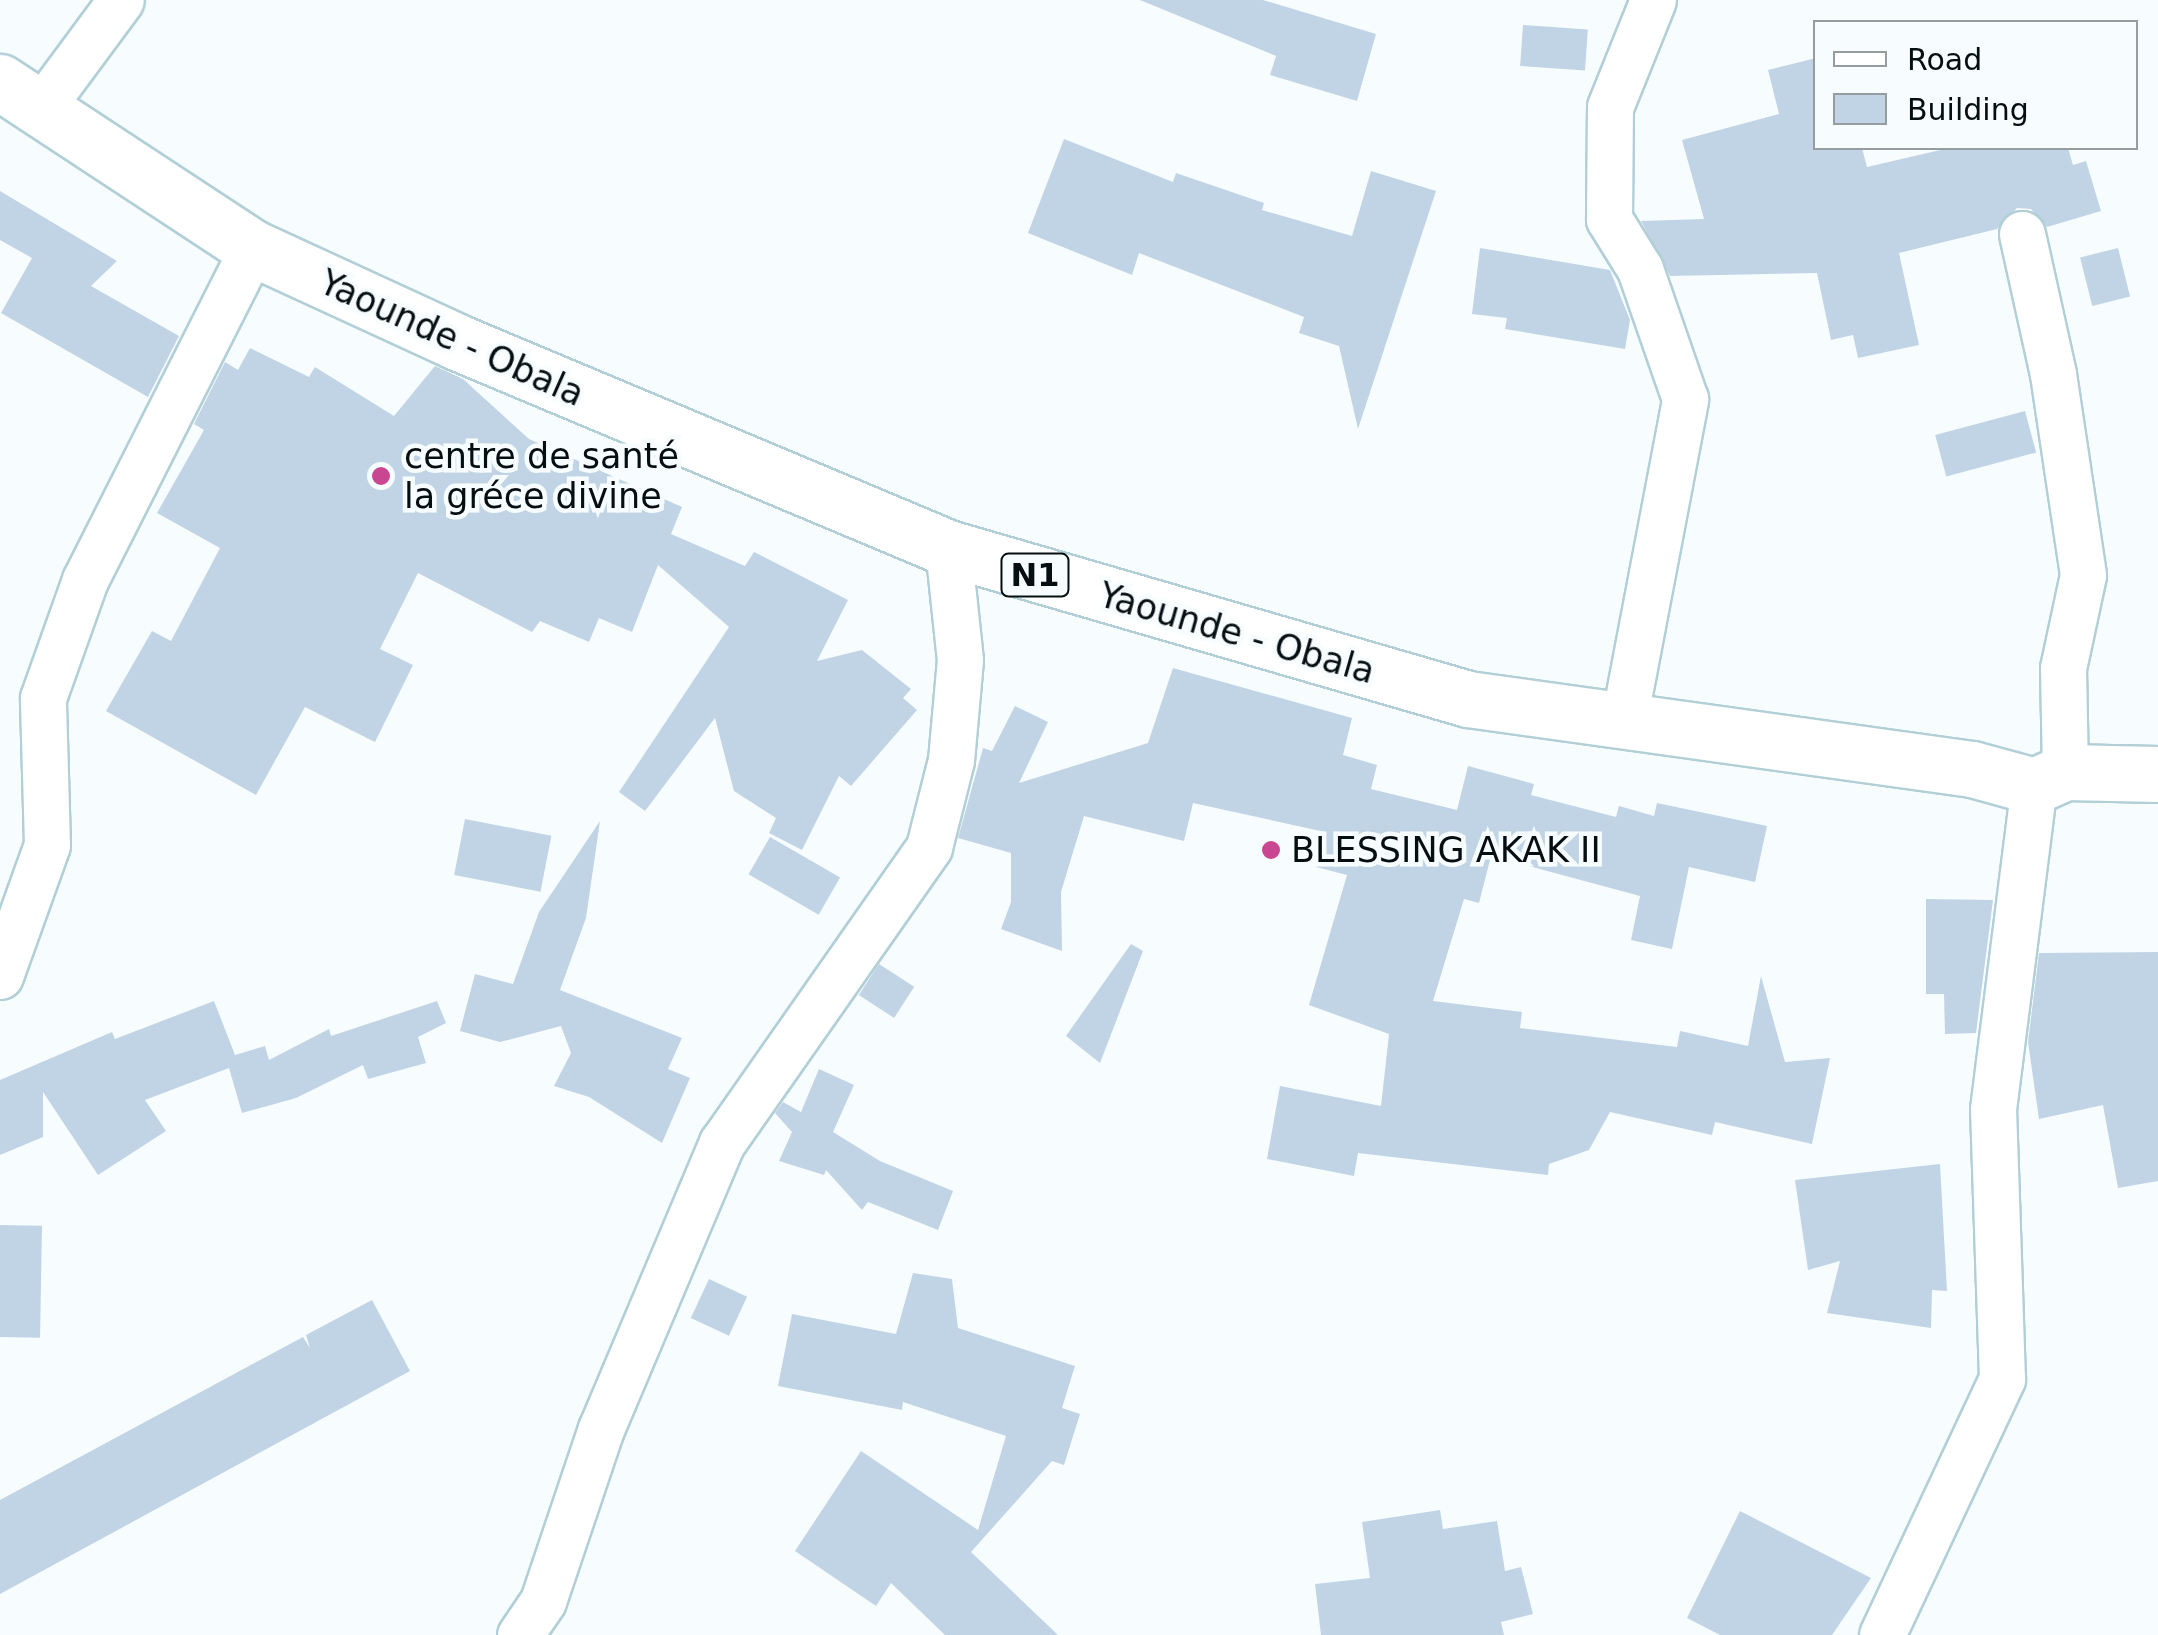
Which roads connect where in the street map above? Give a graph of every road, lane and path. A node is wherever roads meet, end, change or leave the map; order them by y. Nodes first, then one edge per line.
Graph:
1 (121, 0) edge
2 (1652, 0) edge
3 (20, 95) edge
4 (2022, 234) dead end
5 (253, 248) junction
6 (948, 548) junction
7 (1624, 720) junction
8 (2158, 774) edge
9 (2050, 779) junction
10 (0, 976) edge
11 (520, 1635) edge
12 (1882, 1635) edge

1 - 3 street
2 - 7 street
3 - 5 highway, Yaounde - Obala / N1
4 - 9 street
5 - 6 highway, Yaounde - Obala / N1
5 - 10 street
6 - 7 highway, Yaounde - Obala / N1
6 - 11 street
7 - 9 highway, Yaounde - Obala / N1
8 - 9 highway, Yaounde - Obala / N1
9 - 12 street

